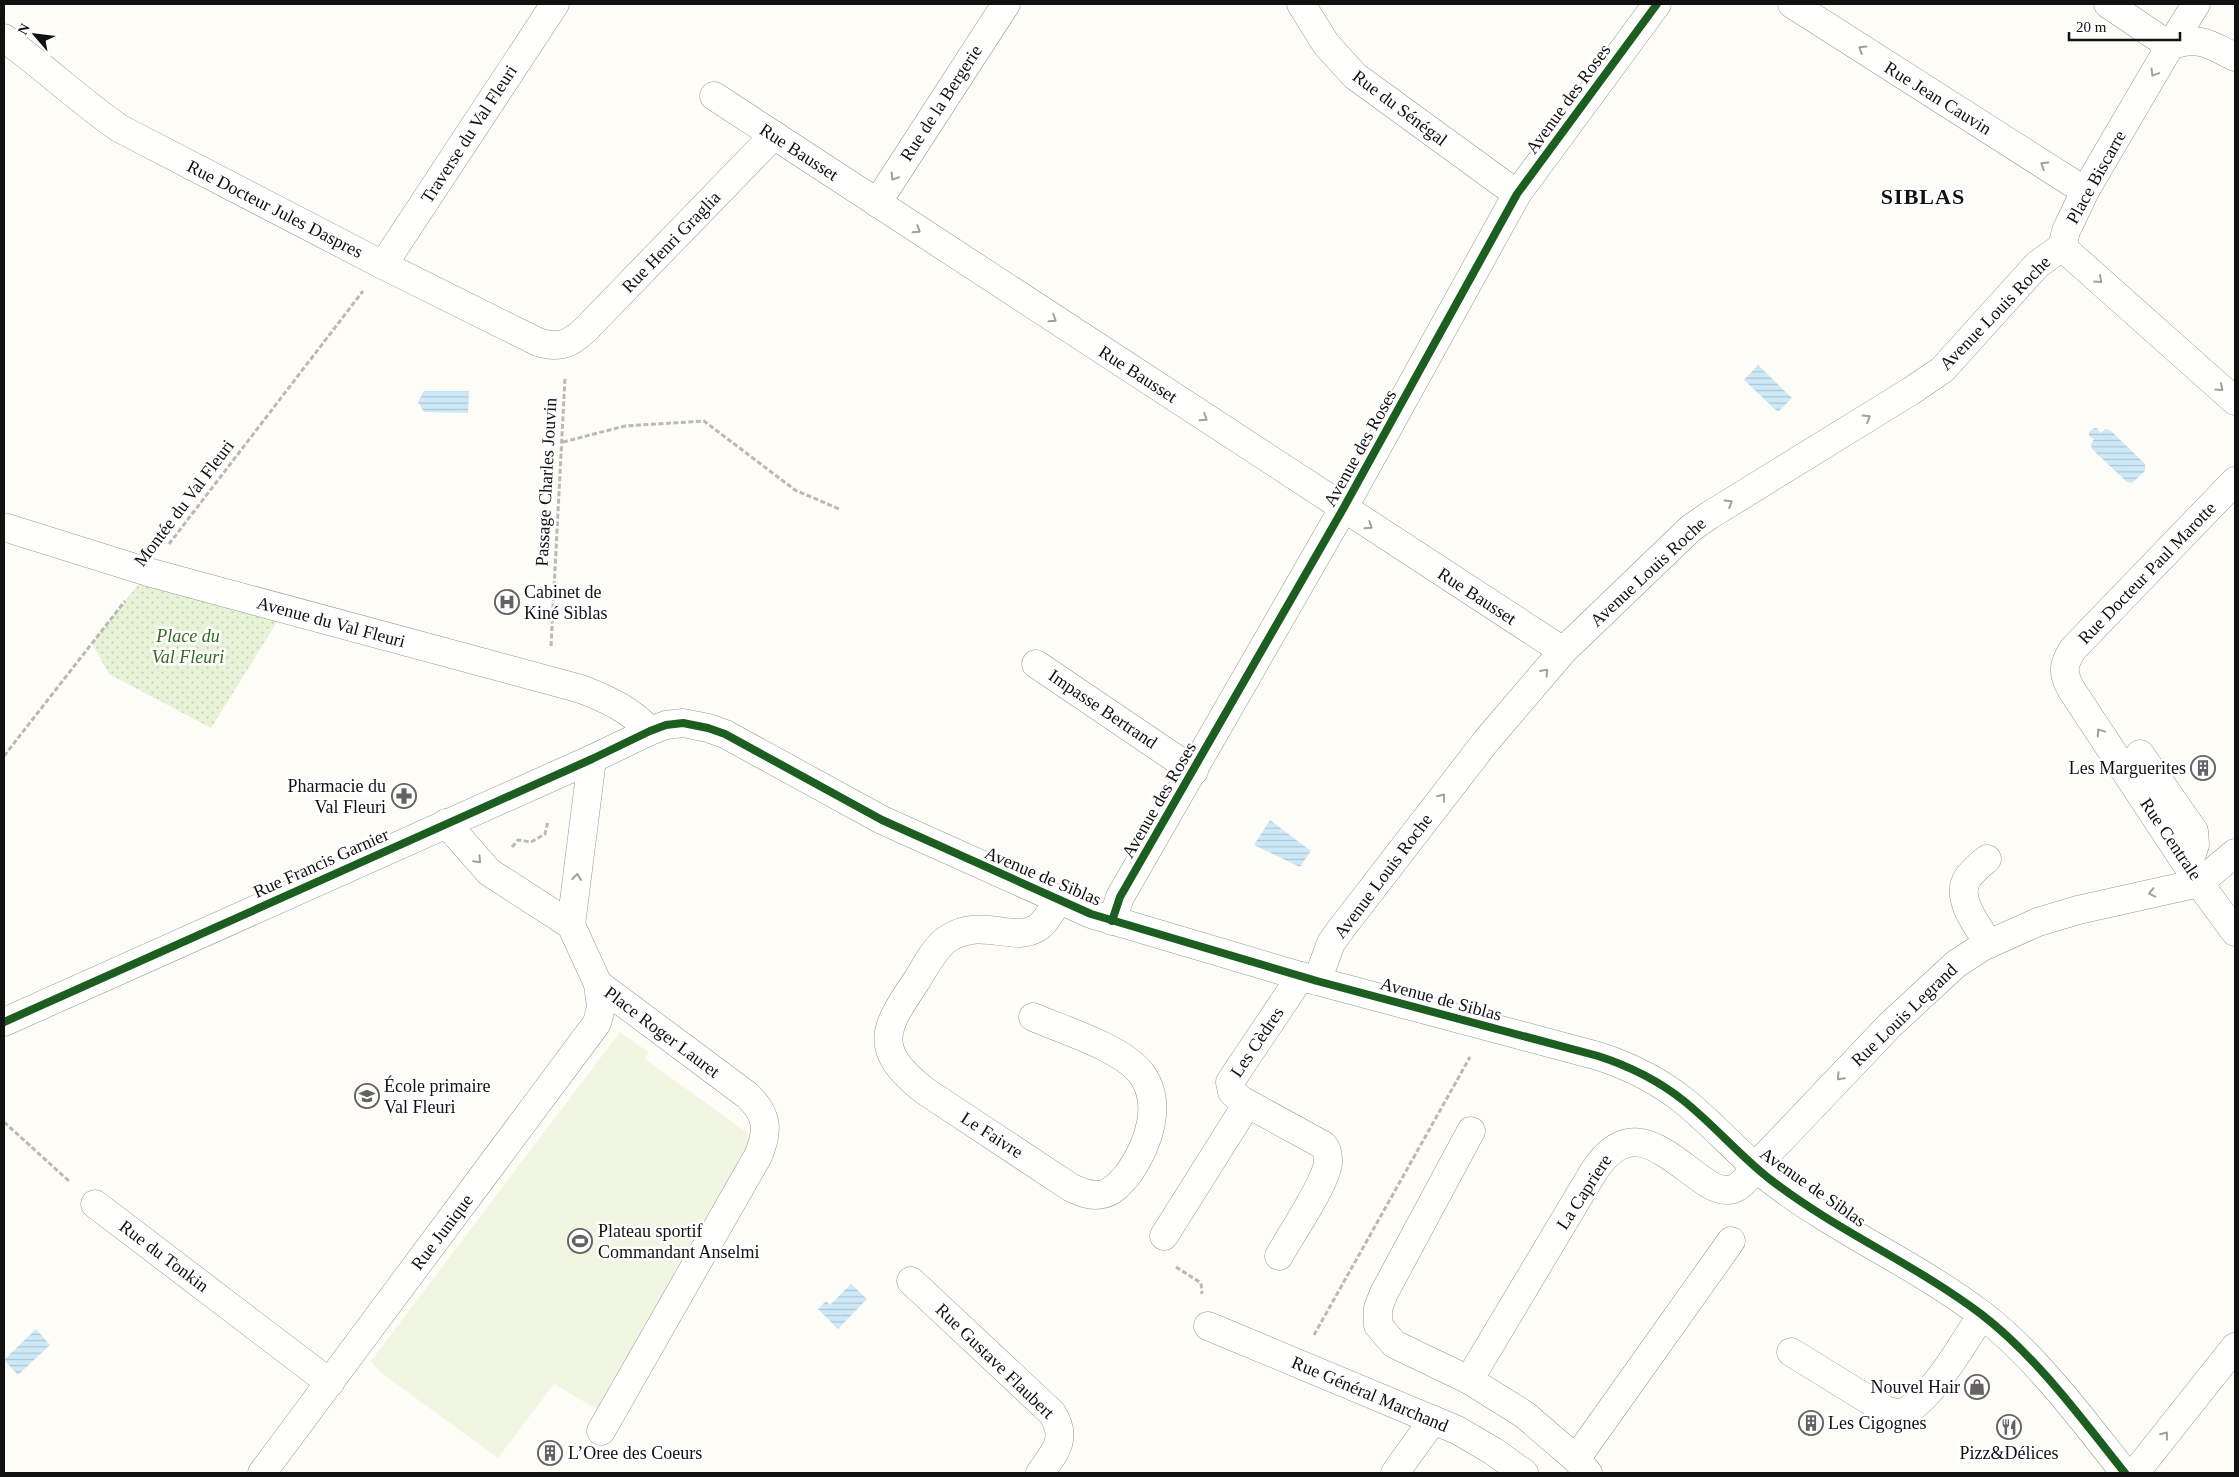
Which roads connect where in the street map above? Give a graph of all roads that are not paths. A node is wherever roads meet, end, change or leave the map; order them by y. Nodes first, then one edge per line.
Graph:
1 (555, 4) edge
2 (1006, 4) edge
3 (1301, 4) edge
4 (1657, 4) edge
5 (1792, 4) edge
6 (2108, 4) edge
7 (2196, 4) edge
8 (4, 38) edge
9 (2170, 46) junction
10 (2235, 57) edge
11 (714, 96) dead end
12 (774, 135) junction
13 (2085, 191) junction
14 (1516, 194) junction
15 (877, 203) junction
16 (2062, 247) junction
17 (383, 265) junction
18 (565, 345) joint
19 (2235, 401) edge
20 (2235, 481) edge
21 (1343, 509) junction
22 (4, 527) edge
23 (1563, 651) junction
24 (1036, 664) dead end
25 (2064, 668) joint
26 (650, 731) junction
27 (2140, 754) dead end
28 (592, 759) junction
29 (1194, 771) junction
30 (446, 823) junction
31 (2235, 853) edge
32 (1987, 859) dead end
33 (2194, 874) junction
34 (1058, 901) junction
35 (1112, 921) junction
36 (571, 925) junction
37 (2235, 932) edge
38 (1989, 944) junction
39 (1309, 979) junction
40 (598, 984) junction
41 (1033, 1017) dead end
42 (4, 1022) edge
43 (1248, 1104) junction
44 (1471, 1131) dead end
45 (1755, 1167) junction
46 (95, 1204) road end
47 (1164, 1236) dead end
48 (1731, 1241) dead end
49 (1279, 1256) dead end
50 (911, 1281) dead end
51 (1982, 1315) junction
52 (1208, 1326) road end
53 (2235, 1347) edge
54 (1791, 1352) dead end
55 (1469, 1380) junction
56 (330, 1383) junction
57 (1433, 1420) junction
58 (601, 1431) dead end
59 (1582, 1466) edge
60 (262, 1473) edge
61 (1040, 1473) edge
62 (1395, 1473) edge
63 (1524, 1473) edge
64 (2126, 1473) edge
65 (2134, 1473) edge

1 - 17 street, Traverse du Val Fleuri
2 -> 15 street, Rue de la Bergerie
3 - 14 street, Rue du Sénégal
4 - 14 street, Avenue des Roses
13 -> 5 street, Rue Jean Cauvin
6 - 9 street
7 - 9 street, Place Biscarre
8 - 17 street, Rue Docteur Jules Daspres
9 - 10 street
9 -> 13 street, Place Biscarre
11 - 12 street, Rue Bausset
12 - 15 street, Rue Bausset
12 - 18 street, Rue Henri Graglia
13 - 16 street, Place Biscarre
14 - 21 street, Avenue des Roses
15 -> 21 street, Rue Bausset
16 -> 19 street, Place Biscarre
23 -> 16 street, Avenue Louis Roche
17 - 18 street, Rue Docteur Jules Daspres
20 - 25 street, Rue Docteur Paul Marotte
21 -> 23 street, Rue Bausset
21 - 29 street, Avenue des Roses
22 - 26 street, Avenue du Val Fleuri
39 -> 23 street, Avenue Louis Roche
24 - 29 street, Impasse Bertrand
33 -> 25 street, Rue Centrale
26 - 28 street, Rue Francis Garnier
26 - 34 street, Avenue de Siblas
27 - 33 street
28 - 30 street, Rue Francis Garnier
36 -> 28 street
29 - 35 street, Avenue des Roses
30 -> 36 street
30 - 42 street, Rue Francis Garnier
31 - 33 street
32 - 38 street
33 - 37 street, Rue Centrale
33 -> 38 street, Rue Louis Legrand
34 - 35 street, Avenue de Siblas
34 - 41 street, Le Faivre
35 - 39 street, Avenue de Siblas
36 - 40 street, Place Roger Lauret
38 -> 45 street, Rue Louis Legrand
39 - 43 street, Les Cèdres
39 - 45 street, Avenue de Siblas
40 - 56 street, Rue Junique
40 - 58 street, Place Roger Lauret
43 - 47 street, Les Cèdres
43 - 49 street, Les Cèdres
44 - 55 street
45 - 51 street, Avenue de Siblas
45 - 55 street, La Capriere
46 - 56 street, Rue du Tonkin
48 - 59 street
50 - 61 street, Rue Gustave Flaubert
51 - 54 street
51 - 64 street, Avenue de Siblas
52 - 57 street, Rue Général Marchand
65 -> 53 street
55 - 59 street
56 - 60 street, Rue Junique
57 - 62 street
57 - 63 street, Rue Général Marchand

